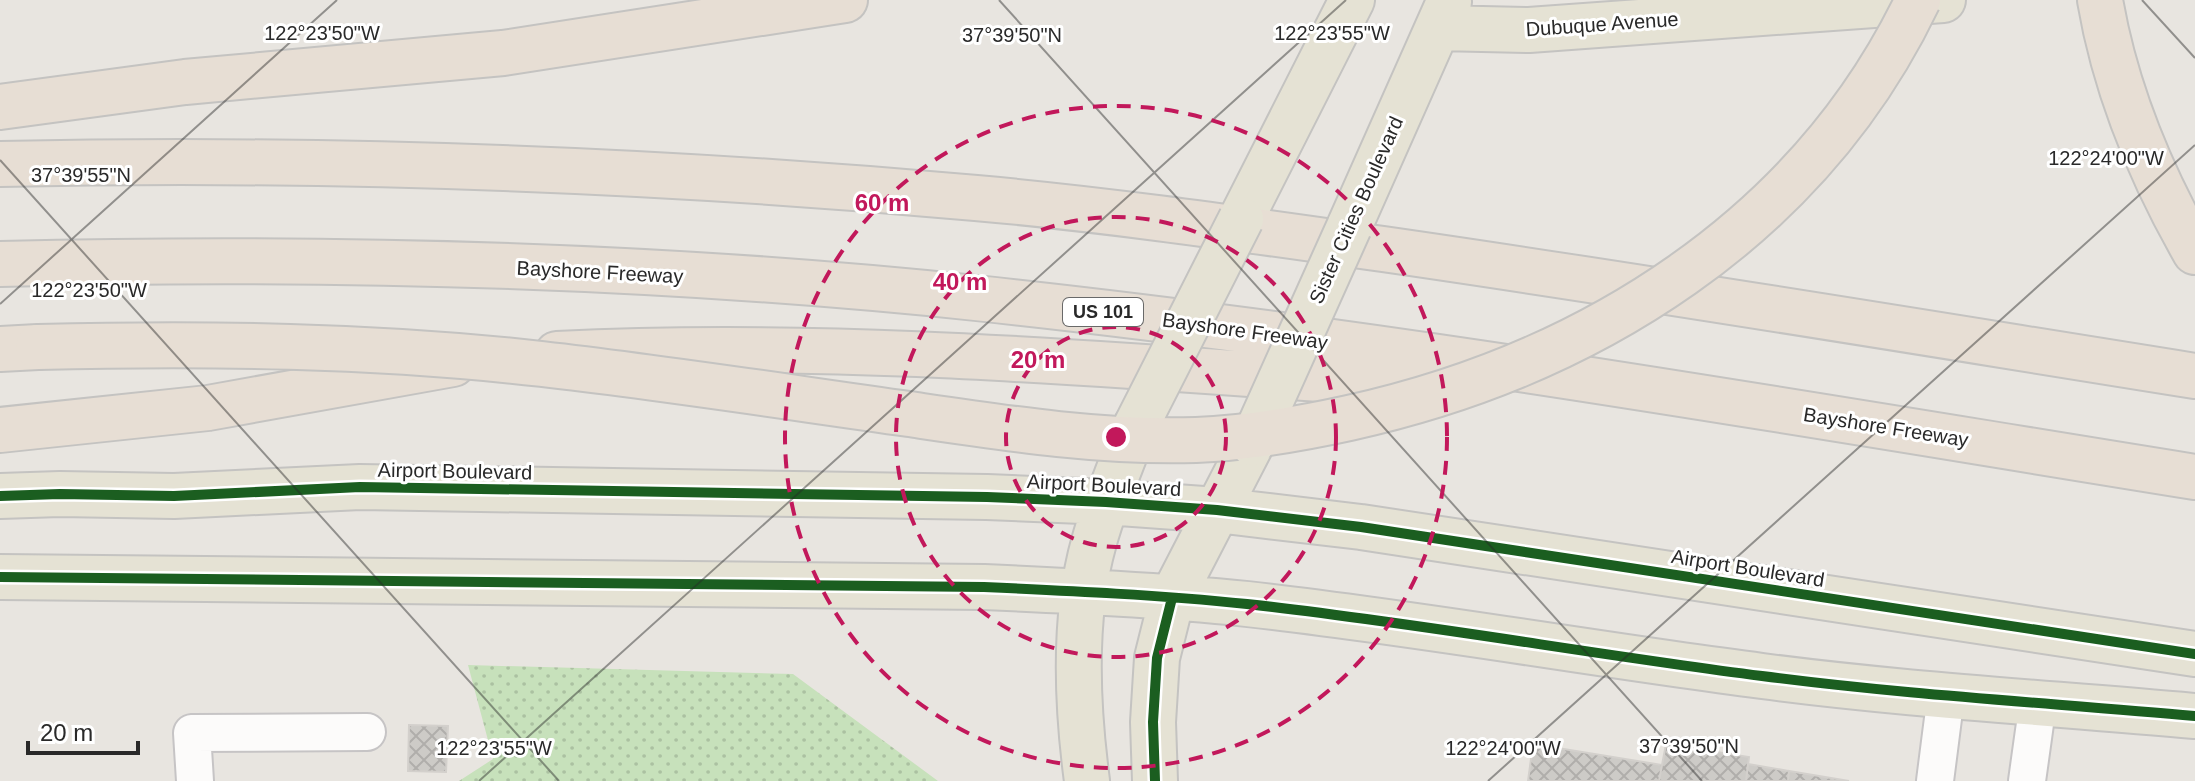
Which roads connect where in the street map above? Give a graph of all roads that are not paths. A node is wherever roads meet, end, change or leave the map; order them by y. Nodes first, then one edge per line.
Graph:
1 (845, 0) edge
2 (1352, 0) edge
3 (1918, 0) edge
4 (1943, 0) edge
5 (2100, 0) edge
6 (1436, 9) edge
7 (0, 107) edge
8 (0, 164) edge
9 (2195, 252) edge
10 (0, 264) edge
11 (19, 348) edge
12 (2195, 376) edge
13 (1771, 409) junction
14 (0, 430) edge
15 (2195, 477) edge
16 (0, 496) edge
17 (1106, 502) junction
18 (1217, 510) junction
19 (0, 577) edge
20 (1084, 591) junction
21 (1172, 598) junction
22 (2195, 654) edge
23 (1946, 695) junction
24 (2038, 702) junction
25 (2195, 716) edge
26 (367, 732) dead end
27 (195, 781) edge
28 (1087, 781) edge
29 (1155, 781) edge
30 (1935, 781) edge
31 (2027, 781) edge

1 - 7 highway
2 - 17 main road, bridge
3 - 11 highway, bridge
4 - 6 main road, Dubuque Avenue
5 - 9 highway
6 - 18 main road, Sister Cities Boulevard, bridge
8 - 12 highway
10 - 13 highway, Bayshore Freeway / US 101
13 - 14 highway
13 - 15 highway, Bayshore Freeway / US 101
16 - 17 main road, Airport Boulevard
17 - 18 main road, Airport Boulevard
17 - 20 main road
18 - 21 main road, Sister Cities Boulevard
18 - 22 main road, Airport Boulevard
19 - 20 main road
20 - 21 main road
20 - 28 main road
21 - 23 main road
21 - 29 main road, Sister Cities Boulevard
23 - 24 main road
23 - 30 lane
24 - 25 main road
24 - 31 lane
26 - 27 lane

